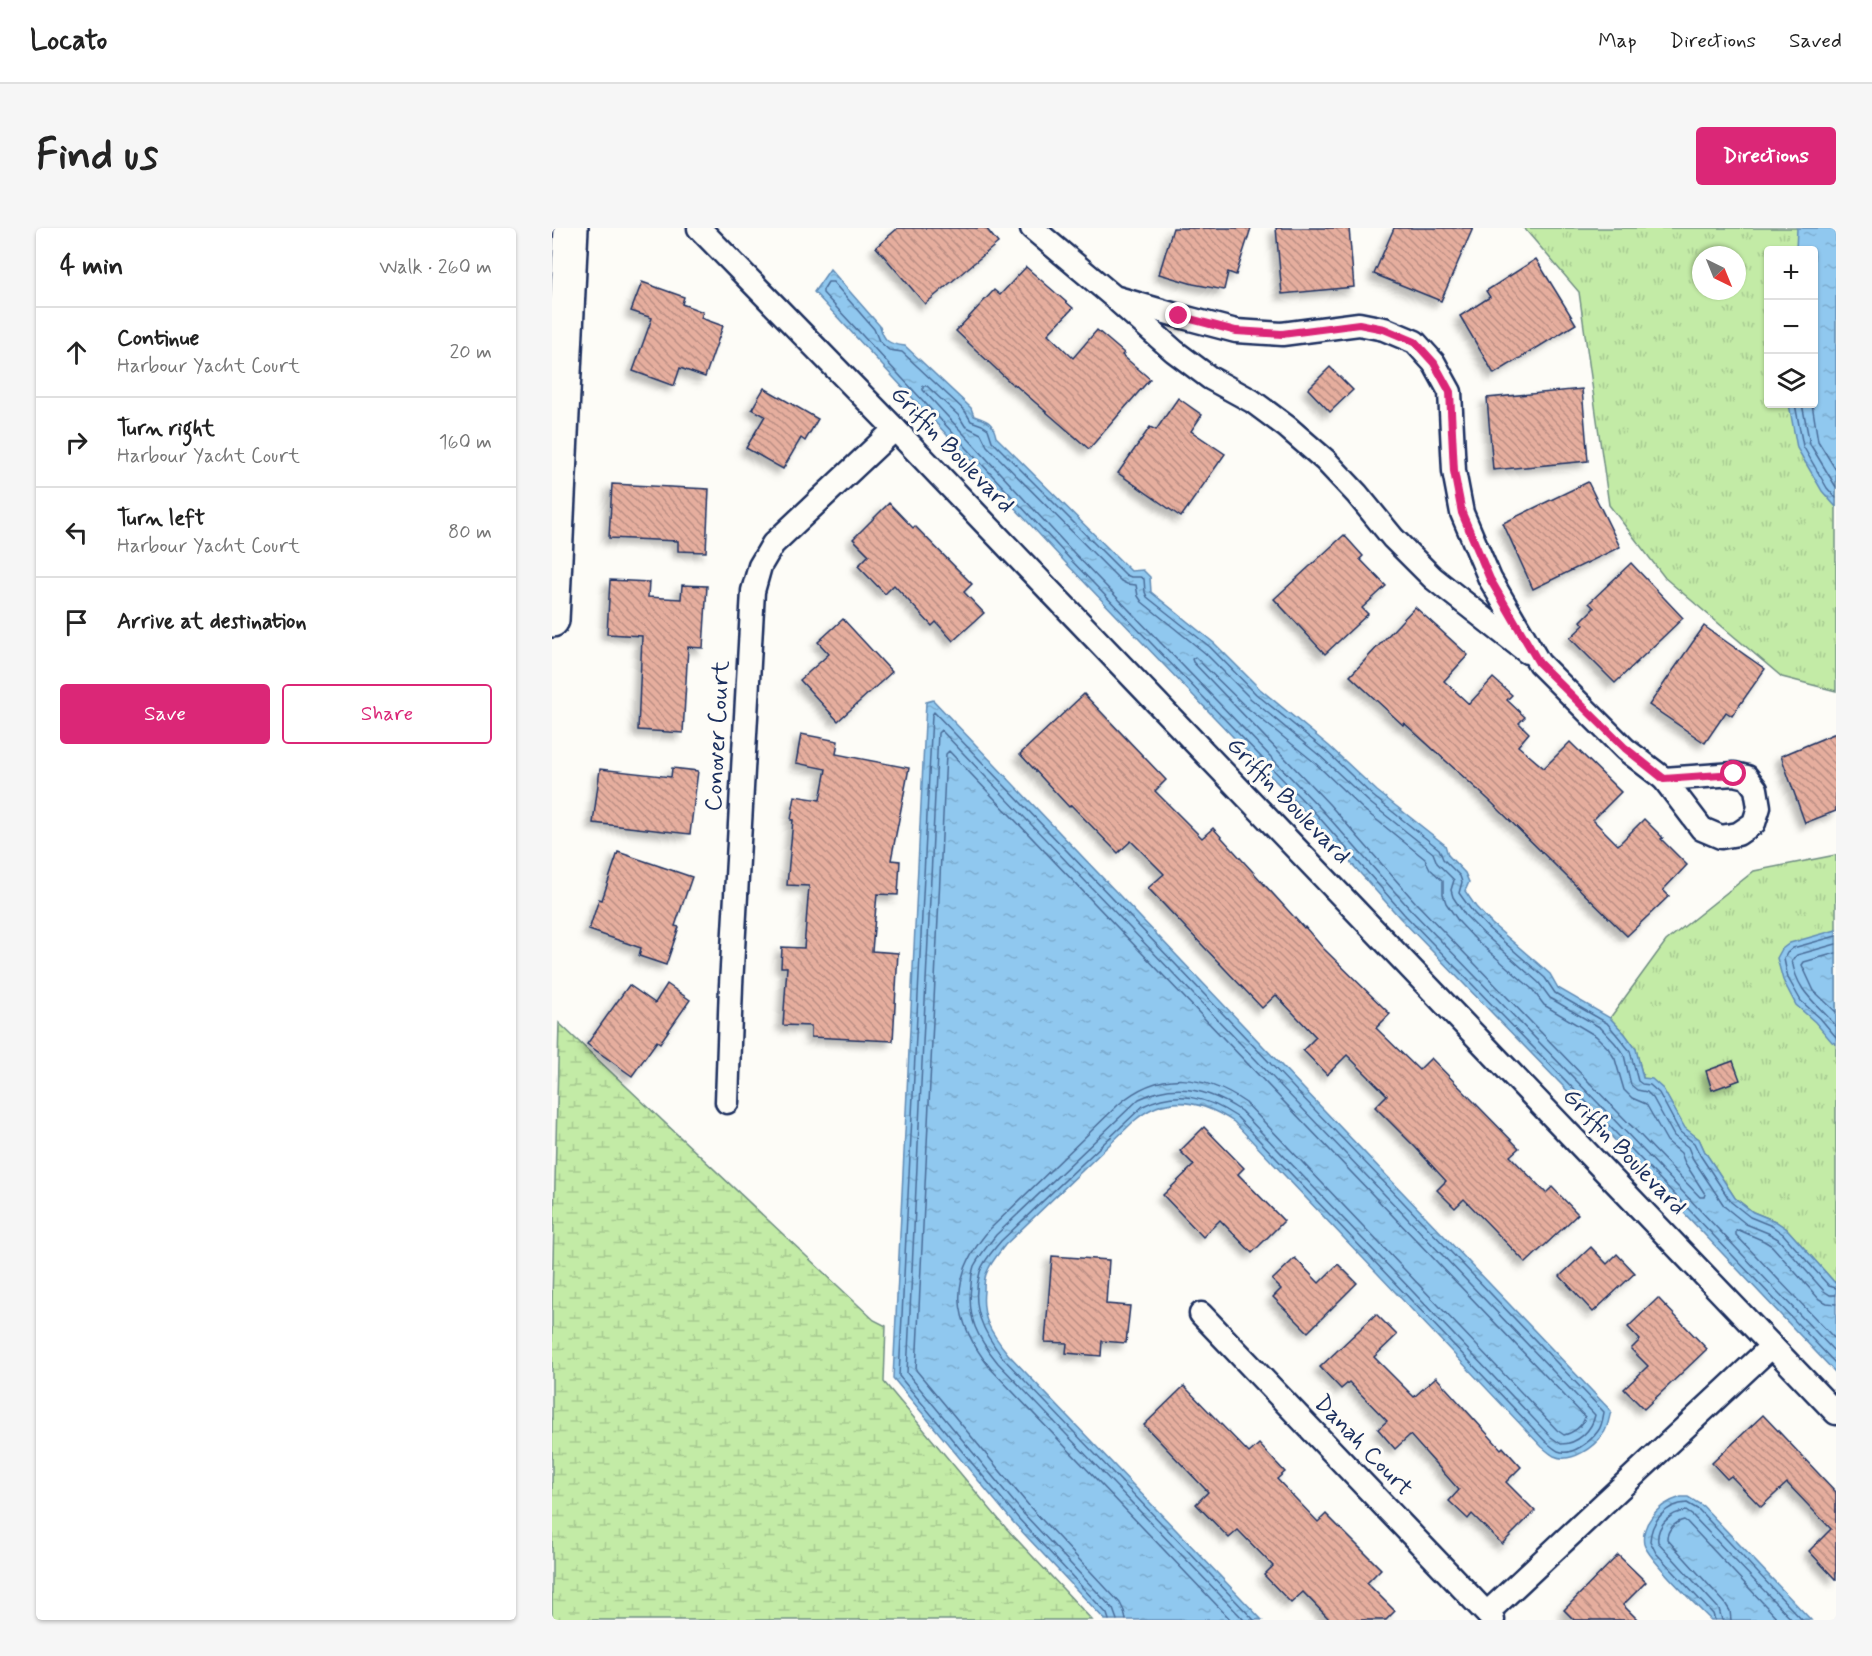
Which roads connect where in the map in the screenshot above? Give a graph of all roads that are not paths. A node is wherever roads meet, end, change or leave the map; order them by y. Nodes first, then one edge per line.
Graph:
1 (571, 228) edge
2 (699, 228) edge
3 (1032, 228) edge
4 (1114, 297) junction
5 (895, 429) junction
6 (552, 620) edge
7 (1539, 663) junction
8 (1664, 779) dead end
9 (727, 1102) dead end
10 (1201, 1314) dead end
11 (1772, 1346) junction
12 (1836, 1413) edge
13 (1490, 1617) edge

1 - 6 main road
2 - 5 street, Griffin Boulevard
3 - 4 street
4 - 7 street
4 - 7 street
5 - 9 street, Conover Court
5 - 11 street, Griffin Boulevard
7 - 8 street
10 - 13 street, Danah Court
11 - 12 street, Griffin Boulevard
11 - 13 street, Danah Court

